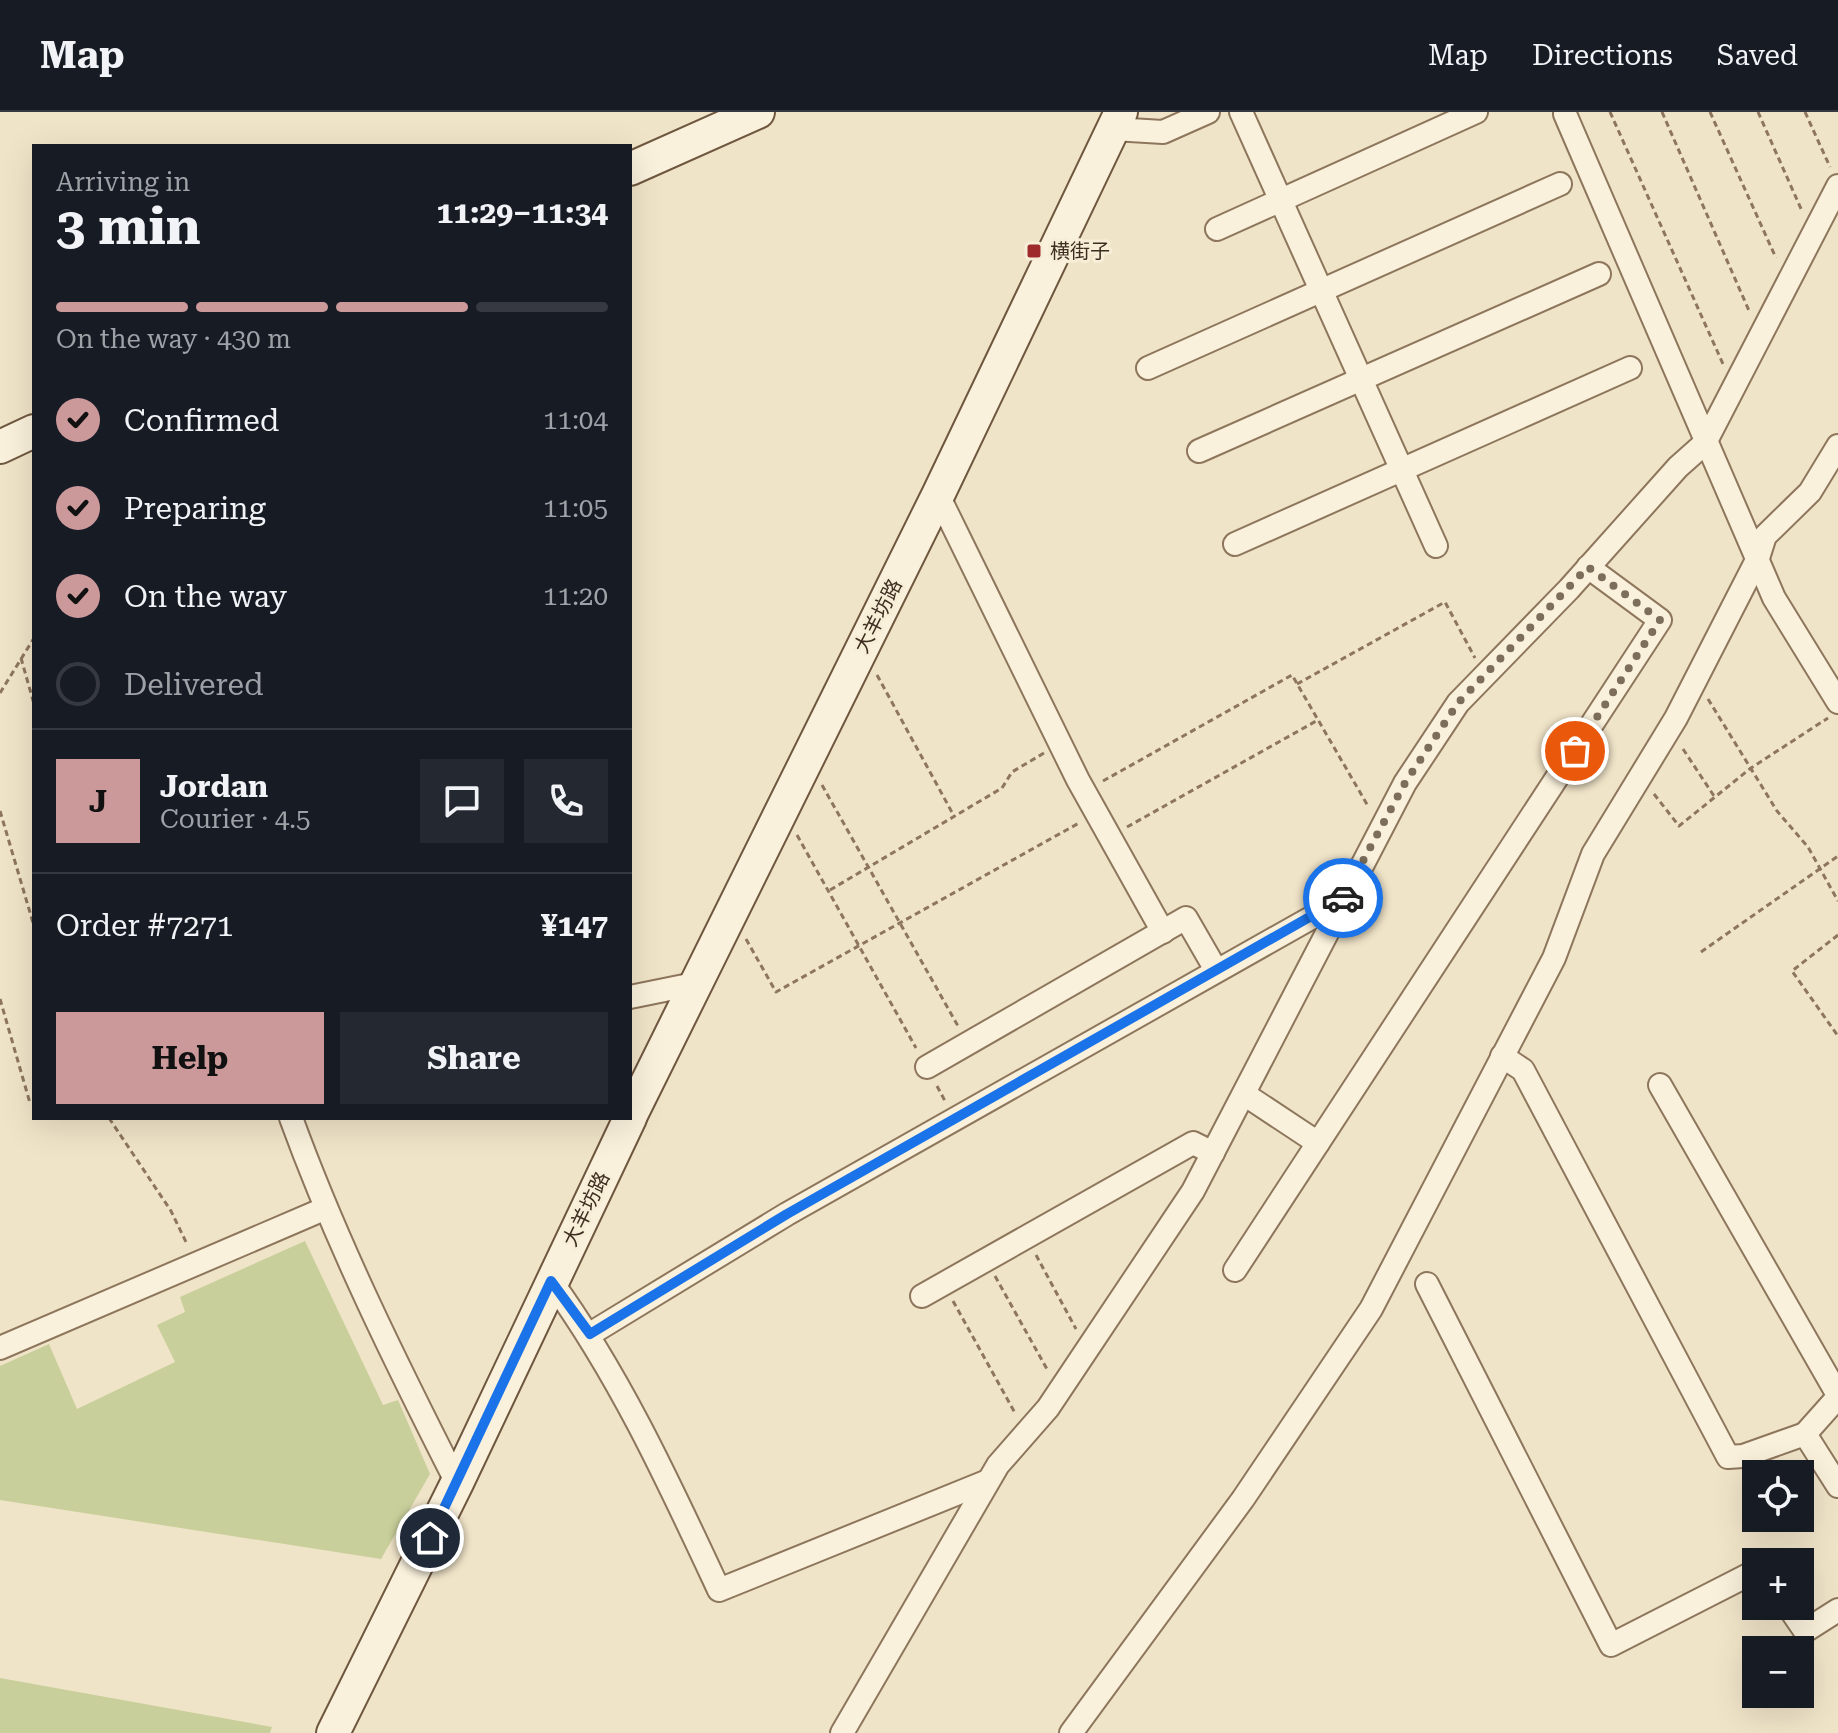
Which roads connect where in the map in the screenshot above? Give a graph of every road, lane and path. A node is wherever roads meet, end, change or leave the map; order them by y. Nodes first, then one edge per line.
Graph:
1 (758, 112) edge
2 (1208, 112) edge
3 (1241, 112) edge
4 (1476, 112) edge
5 (1610, 112) edge
6 (1662, 112) edge
7 (1710, 112) edge
8 (1758, 112) edge
9 (1805, 112) edge
10 (1566, 113) edge
11 (1117, 120) edge
12 (632, 168) edge
13 (1835, 178) edge
14 (1560, 184) dead end
15 (1281, 200) junction
16 (1217, 229) dead end
17 (1813, 236) junction
18 (1599, 274) dead end
19 (1788, 284) junction
20 (1321, 291) junction
21 (1760, 335) junction
22 (1148, 368) dead end
23 (1630, 368) dead end
24 (1361, 379) junction
25 (1732, 386) junction
26 (32, 432) edge
27 (1705, 443) junction
28 (1838, 446) edge
29 (0, 447) edge
30 (1199, 451) dead end
31 (1402, 470) junction
32 (938, 495) junction
33 (1235, 544) dead end
34 (1436, 546) dead end
35 (1758, 558) junction
36 (1588, 567) junction
37 (32, 641) edge
38 (862, 647) junction
39 (21, 658) junction
40 (1485, 675) junction
41 (1696, 679) junction
42 (1297, 684) junction
43 (0, 693) edge
44 (32, 697) edge
45 (1838, 702) edge
46 (1838, 712) edge
47 (1318, 720) junction
48 (1669, 729) junction
49 (1061, 743) junction
50 (807, 757) junction
51 (1751, 768) junction
52 (1640, 776) junction
53 (1084, 791) junction
54 (1714, 796) junction
55 (781, 807) junction
56 (0, 811) edge
57 (1096, 813) junction
58 (954, 816) junction
59 (1380, 827) junction
60 (1110, 837) junction
61 (1838, 856) edge
62 (868, 867) junction
63 (1819, 868) junction
64 (828, 891) junction
65 (1341, 901) junction
66 (1838, 901) edge
67 (730, 910) junction
68 (32, 919) edge
69 (899, 923) junction
70 (1163, 932) junction
71 (1838, 935) edge
72 (859, 946) junction
73 (1701, 952) dead end
74 (1216, 970) junction
75 (694, 984) junction
76 (632, 997) edge
77 (0, 999) edge
78 (1838, 1036) edge
79 (968, 1043) junction
80 (1502, 1056) junction
81 (927, 1067) junction
82 (1660, 1085) dead end
83 (1244, 1094) junction
84 (30, 1103) dead end
85 (632, 1114) edge
86 (955, 1119) junction
87 (110, 1120) edge
88 (292, 1120) edge
89 (629, 1120) edge
90 (1318, 1143) junction
91 (1213, 1153) junction
92 (324, 1209) junction
93 (1034, 1252) dead end
94 (196, 1264) junction
95 (1235, 1270) dead end
96 (995, 1276) dead end
97 (551, 1281) junction
98 (1427, 1284) dead end
99 (922, 1296) dead end
100 (951, 1297) dead end
101 (590, 1334) junction
102 (0, 1348) edge
103 (1087, 1349) junction
104 (1059, 1391) junction
105 (1838, 1396) edge
106 (1026, 1433) junction
107 (1805, 1434) junction
108 (988, 1481) junction
109 (457, 1483) junction
110 (1838, 1486) edge
111 (1742, 1578) edge
112 (1838, 1610) edge
113 (1798, 1620) edge
114 (333, 1733) edge
115 (842, 1733) edge
116 (1071, 1733) edge

1 - 12 main road
2 - 11 street
3 - 15 street
4 - 15 street
5 - 25 path
6 - 21 path
7 - 19 path
8 - 17 path
9 - 13 path
10 - 27 street
11 - 32 main road, 大羊坊路
13 - 17 street
14 - 20 street
15 - 16 street
15 - 20 street
17 - 19 street
18 - 24 street
19 - 21 street
20 - 22 street
20 - 24 street
21 - 25 street
23 - 31 street
24 - 30 street
24 - 31 street
25 - 27 street
26 - 29 main road
27 - 35 street
27 - 36 street
28 - 35 street
31 - 33 street
31 - 34 street
32 - 38 main road, 大羊坊路
32 - 49 street
35 - 41 street
35 - 45 street
36 - 40 street
36 - 90 street
37 - 39 path
38 - 50 main road, 大羊坊路
38 - 58 path
39 - 43 path
39 - 44 path
40 - 42 path
40 - 59 street
41 - 48 street
41 - 51 path
42 - 47 path
42 - 53 path
46 - 51 path
47 - 59 path
47 - 60 path
48 - 52 street
48 - 54 path
49 - 53 street
49 - 58 path
50 - 55 main road, 大羊坊路
50 - 62 path
51 - 54 path
51 - 63 path
52 - 54 path
52 - 80 street
53 - 57 street
55 - 64 path
55 - 67 main road, 大羊坊路
56 - 68 path
57 - 60 street
57 - 69 path
58 - 62 path
59 - 65 street
60 - 70 street
61 - 63 path
62 - 64 path
62 - 69 path
63 - 66 path
63 - 73 path
64 - 72 path
65 - 74 street
65 - 83 street
67 - 72 path
67 - 75 main road, 大羊坊路
69 - 72 path
69 - 79 path
70 - 74 street
70 - 79 street
71 - 78 path
72 - 81 path
74 - 86 street
75 - 76 street
75 - 85 main road, 大羊坊路
77 - 84 path
79 - 81 street
80 - 107 street
80 - 116 street
81 - 86 path
82 - 105 street
83 - 90 street
83 - 91 street
86 - 101 street
87 - 94 path
88 - 92 street
89 - 97 main road, 大羊坊路
90 - 95 street
91 - 99 street
91 - 103 street
92 - 94 street
92 - 109 street
93 - 103 path
94 - 102 street
96 - 104 path
97 - 101 street
97 - 109 main road, 大羊坊路
98 - 111 street
100 - 106 path
101 - 108 street
103 - 104 street
104 - 106 street
105 - 107 street
106 - 108 street
107 - 110 street
108 - 115 street
109 - 114 main road, 大羊坊路
112 - 113 street

